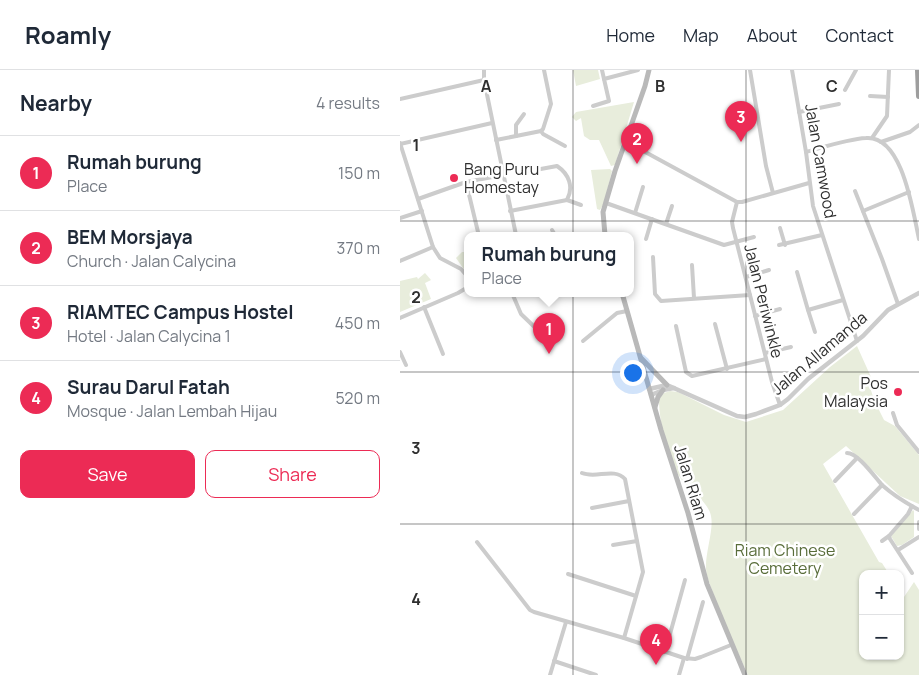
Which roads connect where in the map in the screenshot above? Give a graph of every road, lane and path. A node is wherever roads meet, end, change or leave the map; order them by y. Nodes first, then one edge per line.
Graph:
1 (484, 70) edge
2 (544, 70) edge
3 (602, 70) edge
4 (638, 70) edge
5 (649, 70) edge
6 (750, 70) edge
7 (792, 70) edge
8 (856, 70) edge
9 (890, 70) edge
10 (918, 70) edge
11 (604, 79) junction
12 (484, 80) junction
13 (845, 90) dead end
14 (870, 96) dead end
15 (919, 96) edge
16 (888, 97) junction
17 (400, 99) edge
18 (839, 104) dead end
19 (592, 106) dead end
20 (799, 112) junction
21 (524, 114) dead end
22 (492, 124) junction
23 (919, 126) edge
24 (541, 131) junction
25 (516, 136) junction
26 (872, 138) junction
27 (496, 140) junction
28 (625, 141) junction
29 (882, 142) junction
30 (400, 143) edge
31 (565, 146) dead end
32 (806, 152) junction
33 (519, 173) dead end
34 (503, 175) junction
35 (466, 182) junction
36 (809, 183) junction
37 (643, 187) dead end
38 (854, 191) dead end
39 (909, 192) junction
40 (773, 193) junction
41 (418, 198) junction
42 (567, 200) junction
43 (737, 202) junction
44 (606, 203) junction
45 (581, 205) dead end
46 (672, 206) dead end
47 (422, 211) junction
48 (510, 211) junction
49 (863, 211) junction
50 (635, 212) junction
51 (400, 218) edge
52 (652, 219) junction
53 (666, 224) junction
54 (780, 228) dead end
55 (478, 232) dead end
56 (515, 232) edge
57 (605, 232) edge
58 (822, 235) junction
59 (754, 237) dead end
60 (646, 239) dead end
61 (919, 239) edge
62 (736, 240) junction
63 (785, 244) junction
64 (779, 245) dead end
65 (433, 247) junction
66 (653, 257) dead end
67 (400, 261) edge
68 (692, 265) dead end
69 (769, 270) dead end
70 (464, 272) edge
71 (797, 272) dead end
72 (746, 276) junction
73 (464, 289) edge
74 (919, 293) edge
75 (750, 296) junction
76 (514, 297) edge
77 (623, 297) edge
78 (694, 298) junction
79 (843, 300) junction
80 (898, 304) junction
81 (424, 307) junction
82 (780, 309) dead end
83 (808, 310) junction
84 (627, 311) junction
85 (755, 316) junction
86 (400, 318) edge
87 (715, 324) dead end
88 (676, 326) dead end
89 (815, 332) dead end
90 (546, 338) dead end
91 (583, 341) dead end
92 (857, 341) junction
93 (791, 347) dead end
94 (400, 352) edge
95 (765, 353) junction
96 (443, 354) dead end
97 (640, 356) junction
98 (766, 359) junction
99 (406, 365) dead end
100 (727, 369) junction
101 (667, 384) junction
102 (675, 388) junction
103 (663, 390) junction
104 (650, 392) junction
105 (780, 405) junction
106 (655, 408) junction
107 (893, 413) dead end
108 (919, 452) edge
109 (847, 453) dead end
110 (857, 458) junction
111 (582, 473) dead end
112 (835, 481) dead end
113 (882, 485) junction
114 (629, 501) junction
115 (912, 506) junction
116 (592, 508) dead end
117 (919, 510) edge
118 (854, 514) dead end
119 (919, 522) edge
120 (919, 528) edge
121 (889, 536) junction
122 (919, 537) edge
123 (637, 540) junction
124 (882, 541) dead end
125 (477, 542) dead end
126 (613, 545) dead end
127 (898, 550) junction
128 (912, 573) dead end
129 (568, 574) dead end
130 (685, 580) dead end
131 (636, 596) junction
132 (703, 602) dead end
133 (566, 622) junction
134 (624, 638) junction
135 (731, 644) junction
136 (665, 652) junction
137 (686, 659) junction
138 (554, 661) junction
139 (550, 675) edge
140 (596, 675) edge
141 (679, 675) edge
142 (745, 675) edge

1 - 12 street
2 - 24 street
3 - 11 street
4 - 11 street
5 - 28 main road
6 - 40 street
7 - 20 street, Jalan Camwood
8 - 13 street
9 - 16 street
10 - 15 highway
11 - 19 street
12 - 17 street
12 - 22 street
14 - 16 street
16 - 26 street
18 - 20 street
20 - 32 street, Jalan Camwood
21 - 25 street
22 - 27 street
22 - 30 street
23 - 29 street
24 - 25 street
24 - 31 street
25 - 27 street
26 - 29 street
26 - 32 street
27 - 34 street
28 - 43 street
28 - 44 main road
29 - 39 street
30 - 41 street
32 - 36 street, Jalan Camwood
33 - 42 street
34 - 35 street
34 - 48 street
35 - 41 street
35 - 55 street
36 - 40 street
36 - 58 street, Jalan Camwood
37 - 50 street
38 - 49 street
39 - 49 street
39 - 61 street
40 - 43 street
41 - 47 street
42 - 45 street
42 - 48 street
43 - 62 street, Jalan Periwinkle
44 - 50 street
44 - 57 main road
46 - 53 street
47 - 51 street
47 - 65 street
48 - 56 street
49 - 80 street
50 - 52 street
52 - 53 street
52 - 60 street
53 - 62 street
54 - 63 street
58 - 63 street
58 - 79 street, Jalan Camwood
59 - 62 street
62 - 72 street, Jalan Periwinkle
63 - 64 street
65 - 67 street
65 - 70 street
66 - 78 street
68 - 78 street
69 - 72 street
71 - 83 street
72 - 75 street, Jalan Periwinkle
73 - 81 street
74 - 80 street, Jalan Allamanda
75 - 78 street
75 - 85 street, Jalan Periwinkle
76 - 90 street
77 - 84 main road, Jalan Riam
79 - 83 street
79 - 92 street, Jalan Camwood
80 - 92 street, Jalan Allamanda
81 - 86 street
81 - 96 street
82 - 85 street
83 - 89 street
84 - 91 street
84 - 97 main road, Jalan Riam
85 - 95 street, Jalan Periwinkle
87 - 100 street
88 - 100 street
92 - 105 street, Jalan Allamanda
93 - 95 street
94 - 99 street
95 - 98 street, Jalan Periwinkle
97 - 101 main road
97 - 104 main road, Jalan Riam
98 - 100 street
98 - 105 street, Jalan Periwinkle
101 - 102 street, Jalan Allamanda
101 - 104 street
102 - 103 street
102 - 105 street, Jalan Allamanda
103 - 104 street
103 - 106 main road
104 - 106 main road, Jalan Riam
106 - 135 main road, Jalan Riam
107 - 108 street
109 - 110 street
110 - 112 street
110 - 113 street
111 - 114 street
113 - 115 street
113 - 118 street
114 - 116 street
114 - 123 street
115 - 117 street
115 - 121 street
119 - 120 street
121 - 124 street
121 - 127 street
122 - 127 street
123 - 126 street
123 - 131 street
125 - 133 street
127 - 128 street
129 - 131 street
130 - 136 street
131 - 134 street
132 - 137 street
133 - 134 street
133 - 138 street
134 - 136 street
135 - 137 street
135 - 142 main road, Jalan Riam
136 - 137 street
137 - 141 street
138 - 139 street
138 - 140 street

